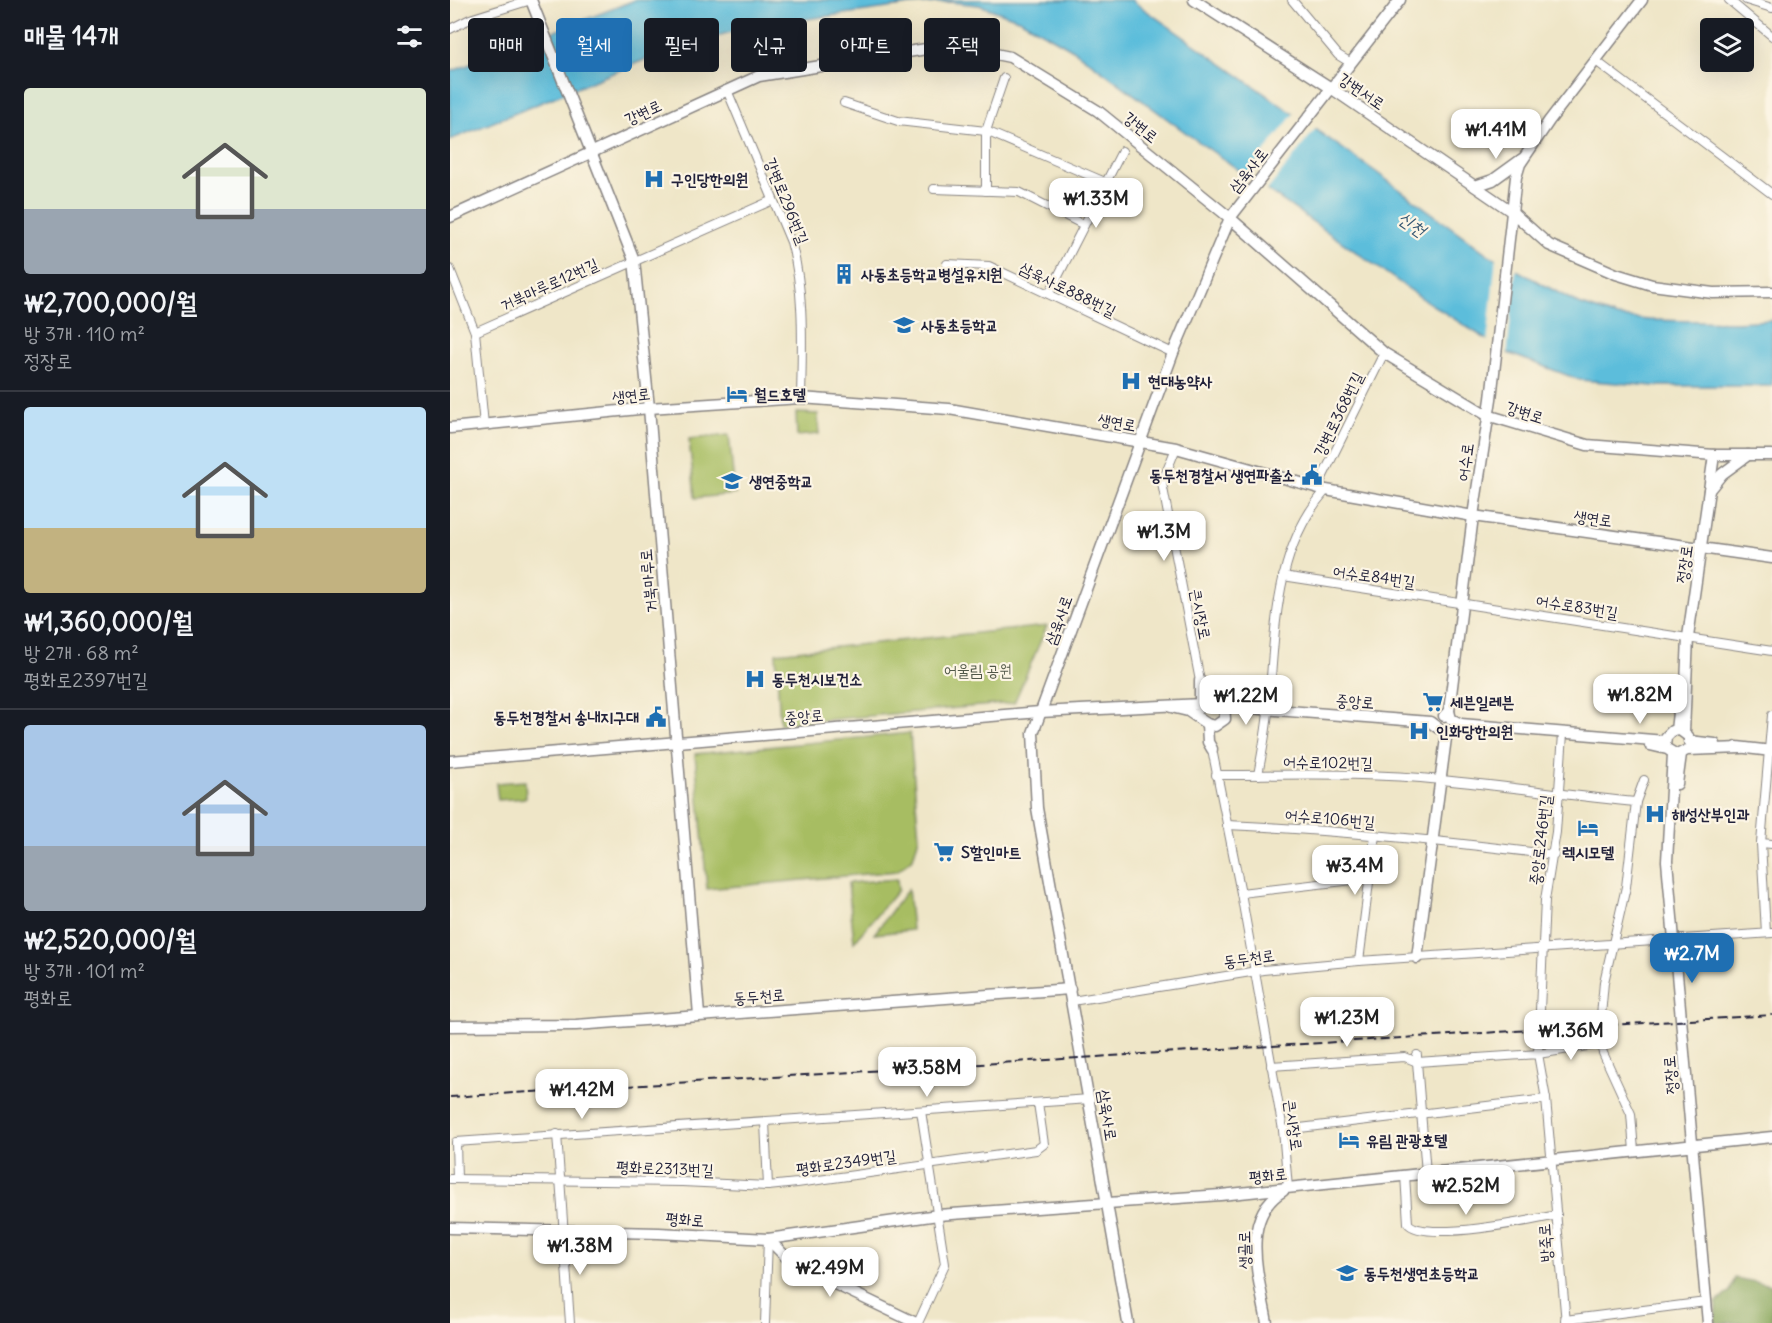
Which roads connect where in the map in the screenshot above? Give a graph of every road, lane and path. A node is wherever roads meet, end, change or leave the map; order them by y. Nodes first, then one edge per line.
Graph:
1 (531, 0) edge
2 (1194, 0) edge
3 (1292, 0) edge
4 (1400, 0) edge
5 (1642, 0) edge
6 (1729, 0) edge
7 (1746, 0) edge
8 (1772, 8) edge
9 (450, 29) edge
10 (1772, 36) edge
11 (1596, 61) junction
12 (1351, 63) junction
13 (1004, 78) dead end
14 (727, 90) junction
15 (1328, 93) junction
16 (844, 103) dead end
17 (986, 131) junction
18 (1122, 151) dead end
19 (592, 153) junction
20 (1525, 157) junction
21 (1105, 182) junction
22 (1475, 186) junction
23 (934, 189) dead end
24 (986, 191) junction
25 (1772, 194) edge
26 (773, 200) junction
27 (1511, 210) junction
28 (450, 217) edge
29 (1230, 218) junction
30 (1084, 225) junction
31 (634, 260) junction
32 (947, 264) dead end
33 (450, 269) edge
34 (1772, 292) edge
35 (1049, 294) junction
36 (475, 332) junction
37 (1173, 353) junction
38 (1384, 353) junction
39 (801, 398) junction
40 (649, 408) junction
41 (1487, 415) junction
42 (484, 425) junction
43 (450, 428) edge
44 (1140, 441) junction
45 (1176, 448) junction
46 (1772, 454) edge
47 (1714, 455) junction
48 (1748, 455) junction
49 (1322, 489) junction
50 (1709, 490) junction
51 (1473, 516) junction
52 (1701, 548) junction
53 (1772, 558) edge
54 (1283, 576) junction
55 (1461, 603) junction
56 (1688, 637) junction
57 (1772, 651) edge
58 (1200, 686) junction
59 (1207, 701) junction
60 (1184, 703) junction
61 (1224, 704) junction
62 (1162, 705) junction
63 (1265, 709) junction
64 (1040, 712) junction
65 (1772, 715) edge
66 (1225, 718) junction
67 (1208, 724) junction
68 (1445, 724) junction
69 (1563, 734) junction
70 (676, 741) junction
71 (1678, 744) junction
72 (1212, 749) joint
73 (1771, 751) edge
74 (450, 761) edge
75 (1216, 775) junction
76 (1258, 775) junction
77 (1439, 779) junction
78 (1644, 780) dead end
79 (1560, 795) junction
80 (1636, 802) junction
81 (1227, 825) junction
82 (1375, 835) junction
83 (1431, 840) junction
84 (1761, 843) junction
85 (1772, 844) edge
86 (1554, 855) junction
87 (1370, 878) junction
88 (1241, 893) junction
89 (1769, 933) edge
90 (1674, 940) junction
91 (1613, 945) junction
92 (1542, 949) junction
93 (1417, 958) junction
94 (1359, 961) junction
95 (1253, 972) junction
96 (1071, 995) junction
97 (699, 1015) junction
98 (450, 1026) edge
99 (1600, 1044) junction
100 (1538, 1054) junction
101 (1417, 1059) junction
102 (1271, 1066) junction
103 (1090, 1099) junction
104 (1546, 1099) junction
105 (1038, 1103) junction
106 (921, 1111) junction
107 (1420, 1113) junction
108 (765, 1122) junction
109 (1283, 1130) junction
110 (557, 1134) junction
111 (1772, 1137) edge
112 (1692, 1144) junction
113 (1634, 1152) junction
114 (1551, 1161) junction
115 (928, 1165) junction
116 (1426, 1173) junction
117 (1405, 1175) junction
118 (454, 1179) edge
119 (561, 1179) junction
120 (768, 1186) junction
121 (1288, 1188) junction
122 (1107, 1203) junction
123 (938, 1215) junction
124 (1557, 1215) junction
125 (450, 1228) edge
126 (564, 1232) junction
127 (768, 1239) junction
128 (1706, 1302) junction
129 (1565, 1322) edge
130 (570, 1323) edge
131 (765, 1323) edge
132 (917, 1323) edge
133 (1128, 1323) edge
134 (1267, 1323) edge
135 (1708, 1323) edge

1 - 9 street
1 - 19 street, 거북마루로
2 - 15 street, 강변서로
3 - 12 street
4 - 12 street, 삼육사로
5 - 11 street, 어수로
6 - 10 street
7 - 8 street
11 - 20 street, 어수로
11 - 25 street
12 - 15 street, 삼육사로
13 - 17 street
14 - 19 street, 강변로
14 - 26 street, 강변로296번길
14 - 29 street, 강변로
15 - 22 street, 강변서로
15 - 29 street, 삼육사로
16 - 17 street
17 - 21 street
17 - 24 street
18 - 21 street
19 - 28 street, 강변로
19 - 31 street, 거북마루로
20 - 22 street
20 - 27 street, 어수로
21 - 30 street
22 - 27 street, 강변서로
23 - 24 street
24 - 30 street
26 - 31 street, 거북마루로12번길
26 - 39 street, 강변로296번길
27 - 34 street
27 - 41 street, 어수로
29 - 37 street, 삼육사로
29 - 38 street, 강변로
30 - 35 street
31 - 36 street, 거북마루로12번길
31 - 40 street, 거북마루로
32 - 35 street, 삼육사로888번길
33 - 36 street
35 - 37 street, 삼육사로888번길
36 - 42 street
37 - 44 street, 삼육사로
38 - 41 street, 강변로
38 - 49 street, 강변로368번길
39 - 40 street, 생연로
39 - 44 street, 생연로
40 - 42 street, 생연로
40 - 70 street, 거북마루로
41 - 47 street, 강변로
41 - 51 street, 어수로
42 - 43 street, 생연로
44 - 45 street, 생연로
44 - 64 street, 삼육사로
45 - 49 street, 생연로
45 - 58 street, 큰시장로
46 - 48 street, 강변로
47 - 48 street, 강변로
47 - 50 street, 정장로
48 - 50 street
49 - 51 street, 생연로
49 - 54 street, 강변로368번길
50 - 52 street, 정장로
51 - 52 street, 생연로
51 - 55 street, 어수로
52 - 53 street, 생연로
52 - 56 street, 정장로
54 - 55 street, 어수로84번길
54 - 63 street, 강변로368번길
55 - 56 street, 어수로83번길
55 - 68 street, 어수로
56 - 57 street, 어수로83번길
56 - 71 street, 정장로
58 - 59 street
58 - 60 street
59 - 60 street, 중앙로
59 - 61 street
59 - 67 street
60 - 62 street, 중앙로
61 - 63 street
61 - 66 street
62 - 64 street, 중앙로
62 - 67 street
63 - 66 street
63 - 68 street, 중앙로
63 - 76 street
64 - 70 street, 중앙로
64 - 96 street, 삼육사로
65 - 73 street
66 - 67 street
67 - 72 street
68 - 69 street, 중앙로
68 - 77 street, 어수로
69 - 71 street, 중앙로
69 - 79 street, 중앙로246번길
70 - 74 street, 중앙로
70 - 97 street, 거북마루로
71 - 73 street, 중앙로
71 - 90 street, 정장로
72 - 75 street, 큰시장로
73 - 84 street
75 - 76 street, 어수로102번길
75 - 81 street, 큰시장로
76 - 77 street, 어수로102번길
77 - 79 street, 어수로102번길
77 - 83 street, 어수로
78 - 80 street
79 - 80 street, 어수로102번길
79 - 86 street, 중앙로246번길
80 - 91 street
81 - 82 street, 어수로106번길
81 - 88 street, 큰시장로
82 - 83 street, 어수로106번길
82 - 87 street
83 - 86 street
83 - 93 street, 어수로
84 - 85 street
84 - 89 street
86 - 92 street, 중앙로246번길
87 - 88 street
87 - 94 street
88 - 95 street, 큰시장로
89 - 90 street, 동두천로
90 - 91 street, 동두천로
90 - 112 street, 정장로
91 - 92 street, 동두천로
91 - 99 street
92 - 93 street, 동두천로
92 - 100 street
93 - 94 street, 동두천로
94 - 95 street, 동두천로
95 - 96 street, 동두천로
95 - 102 street, 큰시장로
96 - 97 street, 동두천로
96 - 103 street, 삼육사로
97 - 98 street, 동두천로
99 - 100 street
99 - 113 street
100 - 101 street
100 - 104 street, 방죽로
101 - 102 street
101 - 107 street
102 - 109 street, 큰시장로
103 - 105 street
103 - 122 street, 삼육사로
104 - 107 street
104 - 114 street, 방죽로
105 - 106 street
105 - 115 street, 평화로2349번길
106 - 108 street
106 - 115 street
107 - 109 street
107 - 116 street
108 - 110 street, 평화로2313번길
108 - 120 street
109 - 121 street, 큰시장로
110 - 118 street, 평화로2313번길
110 - 119 street
111 - 112 street, 평화로
112 - 113 street, 평화로
112 - 128 street, 정장로
113 - 114 street, 평화로
114 - 116 street, 평화로
114 - 124 street, 방죽로
115 - 120 street, 평화로2349번길
115 - 123 street
116 - 117 street, 평화로
117 - 121 street, 평화로
117 - 124 street
118 - 119 street, 평화로2313번길
119 - 120 street, 평화로2313번길
119 - 126 street
121 - 122 street, 평화로
121 - 134 street, 생골로
122 - 123 street, 평화로
122 - 133 street, 삼육사로
123 - 127 street, 평화로
123 - 132 street
124 - 129 street, 방죽로
125 - 126 street, 평화로
126 - 127 street, 평화로
126 - 130 street
127 - 131 street
127 - 132 street
128 - 129 street
128 - 135 street, 정장로

